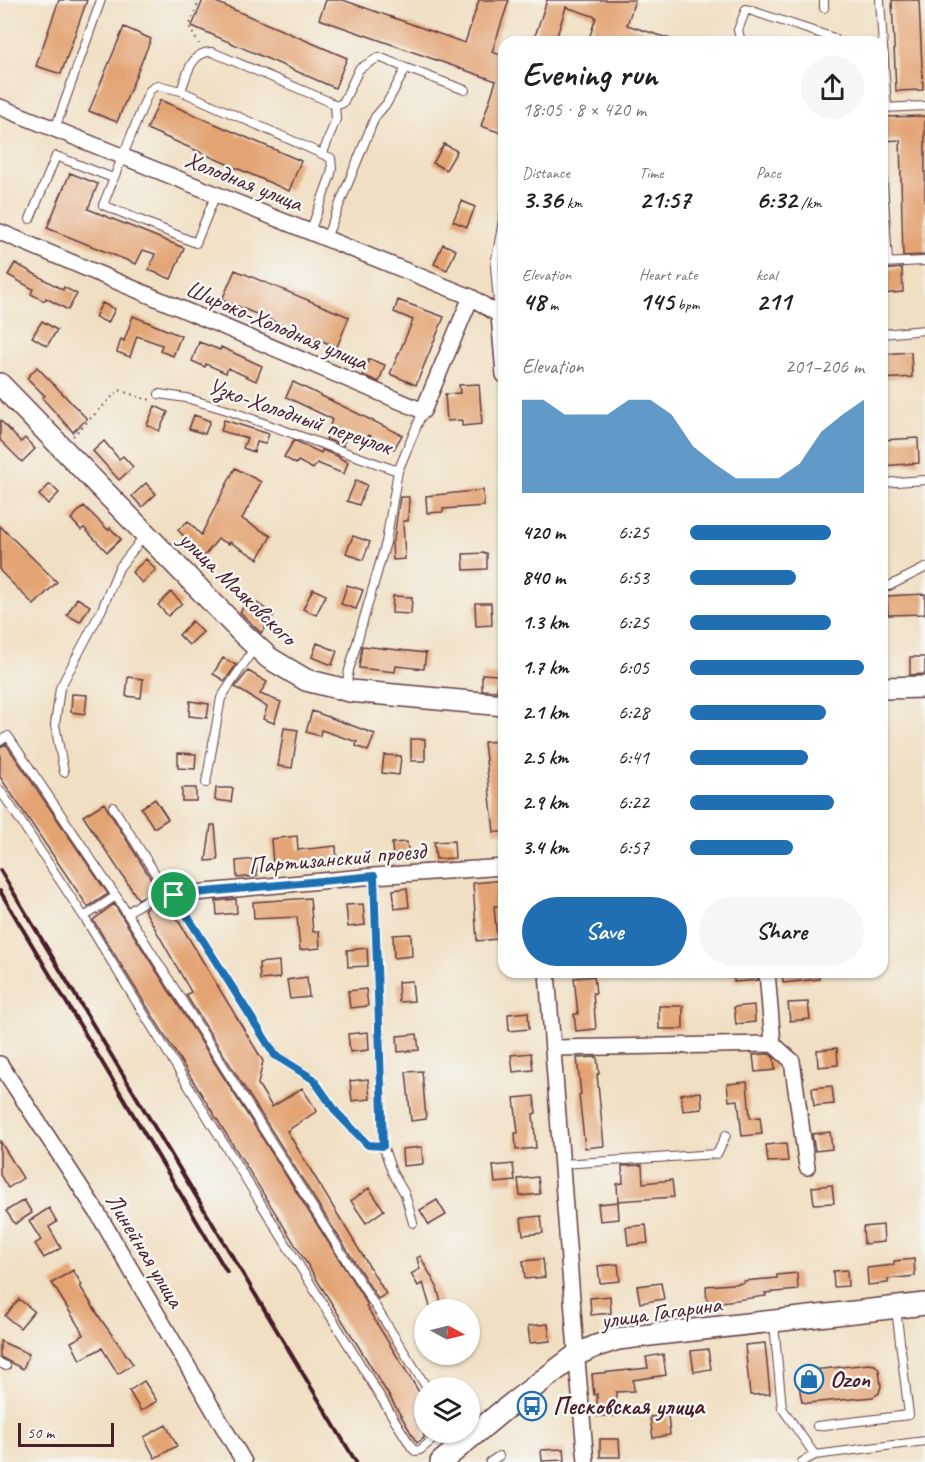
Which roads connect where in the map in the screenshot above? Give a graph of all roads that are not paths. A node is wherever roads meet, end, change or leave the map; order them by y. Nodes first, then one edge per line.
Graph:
1 (100, 0) edge
2 (880, 0) edge
3 (740, 36) edge
4 (828, 36) edge
5 (882, 36) edge
6 (406, 68) junction
7 (465, 90) dead end
8 (181, 91) junction
9 (335, 106) junction
10 (925, 106) edge
11 (0, 107) edge
12 (888, 108) edge
13 (55, 129) junction
14 (323, 153) junction
15 (121, 156) junction
16 (113, 178) junction
17 (216, 194) junction
18 (30, 219) dead end
19 (0, 232) edge
20 (310, 232) junction
21 (326, 238) junction
22 (498, 249) edge
23 (925, 261) edge
24 (888, 263) edge
25 (471, 297) junction
26 (498, 302) edge
27 (498, 314) edge
28 (925, 330) edge
29 (888, 333) edge
30 (0, 384) edge
31 (159, 394) road end
32 (423, 411) junction
33 (398, 471) junction
34 (925, 480) edge
35 (888, 483) edge
36 (146, 534) junction
37 (925, 568) edge
38 (888, 586) edge
39 (255, 645) junction
40 (925, 687) edge
41 (888, 688) edge
42 (346, 690) junction
43 (498, 705) edge
44 (0, 741) edge
45 (64, 772) dead end
46 (206, 783) dead end
47 (0, 790) edge
48 (113, 807) dead end
49 (498, 867) edge
50 (374, 876) junction
51 (174, 895) junction
52 (116, 896) junction
53 (127, 913) junction
54 (84, 917) junction
55 (547, 978) edge
56 (768, 978) edge
57 (773, 1044) junction
58 (553, 1048) junction
59 (0, 1064) edge
60 (726, 1135) dead end
61 (383, 1146) junction
62 (562, 1164) junction
63 (807, 1167) dead end
64 (413, 1223) dead end
65 (925, 1304) edge
66 (896, 1308) junction
67 (774, 1322) junction
68 (576, 1355) junction
69 (420, 1377) edge
70 (817, 1426) dead end
71 (480, 1427) edge
72 (925, 1441) edge
73 (428, 1443) edge
74 (461, 1443) edge
75 (814, 1455) junction
76 (499, 1456) dead end
77 (244, 1462) edge
78 (441, 1462) edge
79 (490, 1462) edge
80 (586, 1462) edge
81 (802, 1462) edge

1 - 13 lane
2 - 5 lane
3 - 4 lane
6 - 7 lane
6 - 9 lane
6 - 21 lane
8 - 9 lane
8 - 14 lane
8 - 15 lane
9 - 14 lane
10 - 12 lane
11 - 13 street, Холодная улица
13 - 15 street, Холодная улица
14 - 20 lane
15 - 16 lane
15 - 17 street, Холодная улица
16 - 17 lane
16 - 18 lane
17 - 20 street, Холодная улица
19 - 32 street, Широко-Холодная улица
20 - 21 street, Холодная улица
21 - 25 street, Холодная улица
22 - 26 lane
23 - 24 lane
25 - 27 street
25 - 32 street
28 - 29 lane
30 - 36 street, улица Маяковского
31 - 33 lane, Узко-Холодный переулок
32 - 33 lane, Узко-Холодный переулок
33 - 42 lane
34 - 35 lane
36 - 39 street, улица Маяковского
36 - 45 lane
37 - 38 lane
39 - 42 street, улица Маяковского
39 - 46 lane
40 - 41 street
42 - 43 street, улица Маяковского
44 - 52 lane
47 - 54 lane
48 - 51 lane
49 - 50 street, Партизанский проезд
50 - 51 street, Партизанский проезд
50 - 61 lane
51 - 53 lane
51 - 61 lane
52 - 53 lane
52 - 54 lane
53 - 69 lane
54 - 73 lane
55 - 58 street
56 - 57 street
57 - 58 street
57 - 63 street
58 - 62 street
59 - 77 street, Линейная улица
60 - 62 lane
61 - 64 lane
62 - 68 street
65 - 66 street, улица Гагарина
66 - 67 street, улица Гагарина
66 - 70 lane
67 - 68 street, улица Гагарина
67 - 75 lane
68 - 71 street, улица Гагарина
68 - 80 street
72 - 75 lane
74 - 78 street, улица Гагарина
75 - 81 lane
76 - 79 lane

